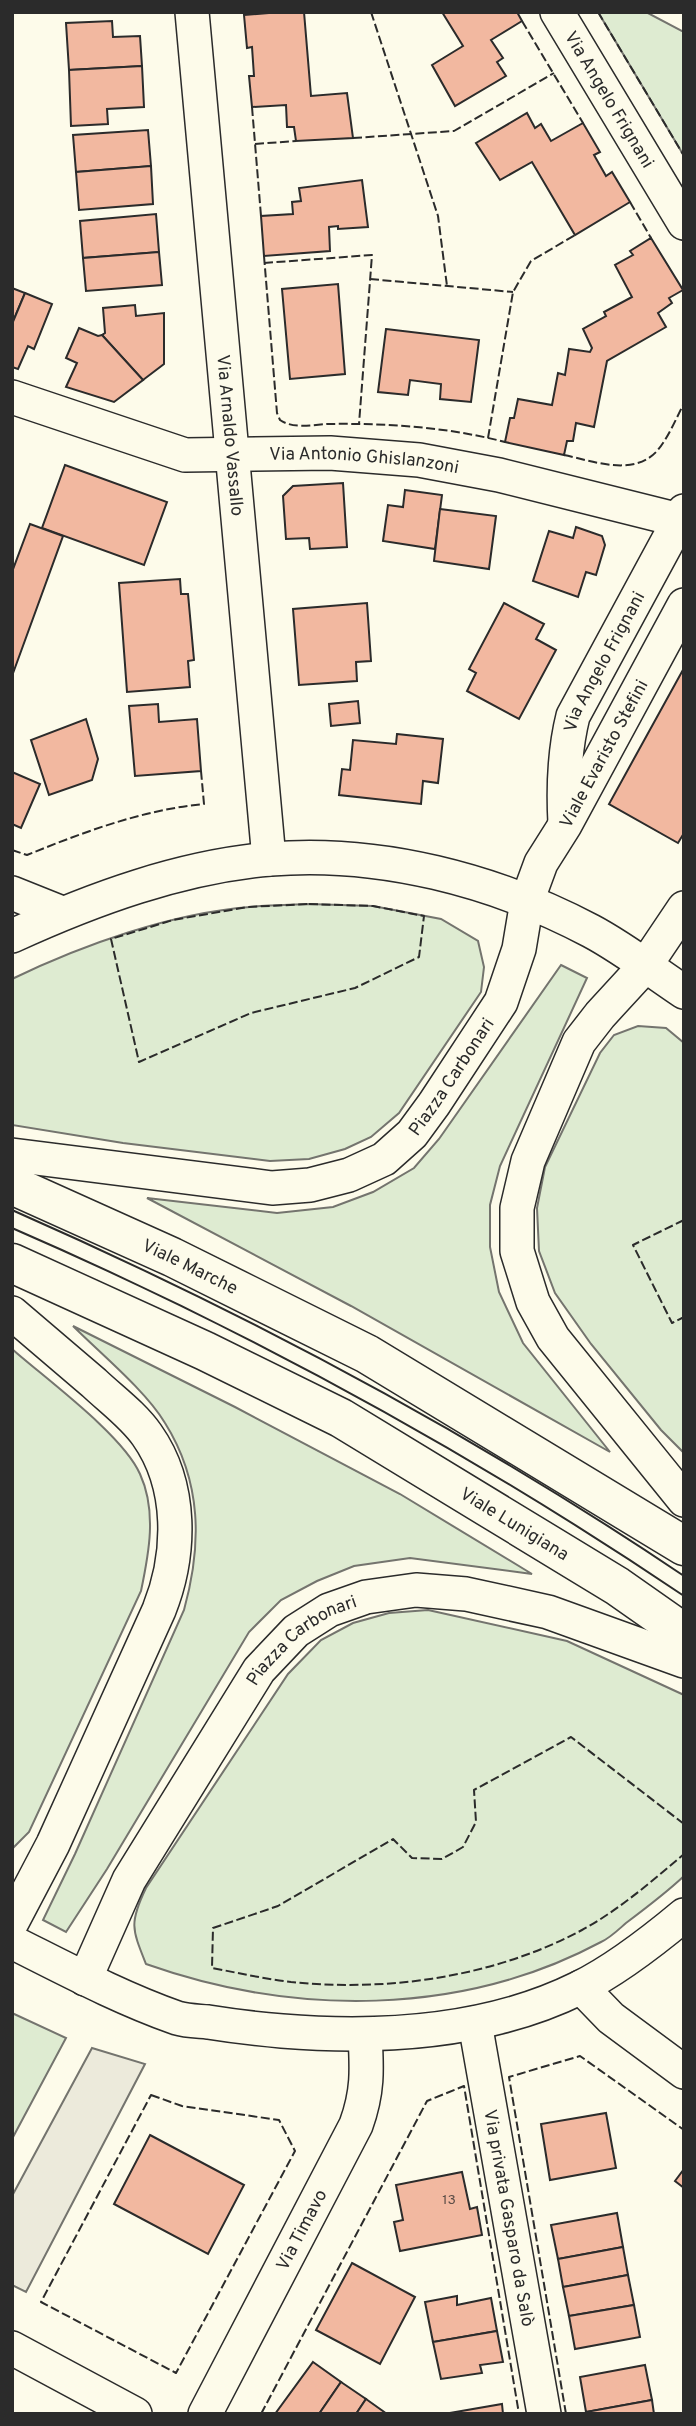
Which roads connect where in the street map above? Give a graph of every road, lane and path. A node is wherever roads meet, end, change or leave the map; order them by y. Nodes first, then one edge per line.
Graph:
1 (192, 12) edge
2 (557, 12) edge
3 (684, 223) edge
4 (12, 397) edge
5 (234, 454) junction
6 (681, 516) edge
7 (684, 605) edge
8 (565, 825) junction
9 (270, 859) junction
10 (12, 893) edge
11 (527, 901) junction
12 (684, 908) edge
13 (62, 913) junction
14 (12, 936) edge
15 (645, 966) junction
16 (684, 992) edge
17 (12, 1155) edge
18 (12, 1185) edge
19 (12, 1264) edge
20 (12, 1313) edge
21 (684, 1500) edge
22 (684, 1546) edge
23 (684, 1633) edge
24 (684, 1661) edge
25 (684, 1915) edge
26 (12, 1922) edge
27 (12, 1942) edge
28 (85, 1979) junction
29 (581, 1987) junction
30 (475, 2023) junction
31 (365, 2035) junction
32 (684, 2072) edge
33 (12, 2348) edge
34 (135, 2414) edge
35 (205, 2414) edge
36 (544, 2414) edge

1 - 5 street, Via Arnaldo Vassallo
2 - 3 street, Via Angelo Frignani
4 - 5 street, Via Antonio Ghislanzoni
5 - 6 street, Via Antonio Ghislanzoni
5 - 9 street, Via Arnaldo Vassallo
6 - 8 street, Via Angelo Frignani
7 - 8 street, Viale Evaristo Stefini
8 - 11 street, Viale Evaristo Stefini
9 - 11 street
9 - 13 street
10 - 13 street
11 - 15 street
11 - 17 street, Piazza Carbonari
12 - 15 street
13 - 14 street
15 - 16 street
15 - 21 street
18 - 22 main road, Viale Marche
19 - 23 main road, Viale Lunigiana
20 - 26 street
24 - 28 street, Piazza Carbonari
25 - 29 street
27 - 28 street
28 - 31 street
29 - 30 street
29 - 32 street
30 - 31 street
30 - 36 street, Via privata Gasparo da Salò
31 - 35 street, Via Timavo
33 - 34 street

